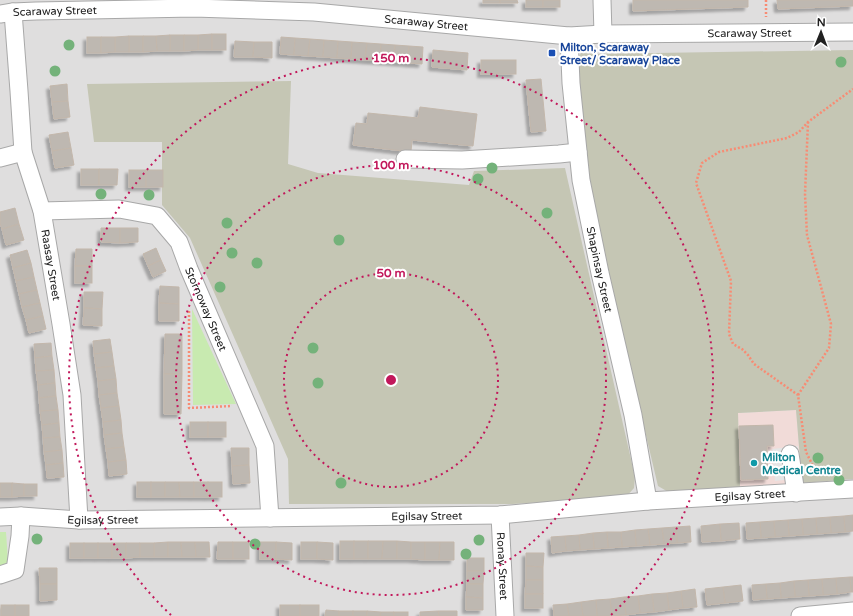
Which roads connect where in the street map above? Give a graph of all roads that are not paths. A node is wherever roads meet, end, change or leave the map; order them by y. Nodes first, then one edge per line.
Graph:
1 (602, 0) edge
2 (36, 6) edge
3 (6, 13) edge
4 (853, 32) edge
5 (603, 34) junction
6 (569, 36) junction
7 (23, 152) junction
8 (578, 152) junction
9 (0, 158) edge
10 (405, 159) dead end
11 (42, 211) junction
12 (790, 454) dead end
13 (853, 490) edge
14 (796, 493) junction
15 (648, 501) junction
16 (500, 515) junction
17 (21, 516) junction
18 (0, 517) edge
19 (270, 518) junction
20 (79, 520) junction
21 (0, 575) edge
22 (853, 610) edge
23 (505, 616) edge
24 (800, 616) edge

1 - 5 street
2 - 3 street, Scaraway Street
2 - 6 street, Scaraway Street
3 - 7 street, Raasay Street
4 - 5 street, Scaraway Street
5 - 6 street, Scaraway Street
6 - 8 street, Shapinsay Street
7 - 9 street
7 - 11 street, Raasay Street
8 - 10 street
8 - 15 street, Shapinsay Street
11 - 19 street, Stornoway Street
11 - 20 street, Raasay Street
12 - 14 street
13 - 14 street, Egilsay Street
14 - 15 street, Egilsay Street
15 - 16 street, Egilsay Street
16 - 19 street, Egilsay Street
16 - 23 street, Ronay Street
17 - 18 street, Egilsay Street
17 - 20 street, Egilsay Street
17 - 21 street
19 - 20 street, Egilsay Street
22 - 24 street

